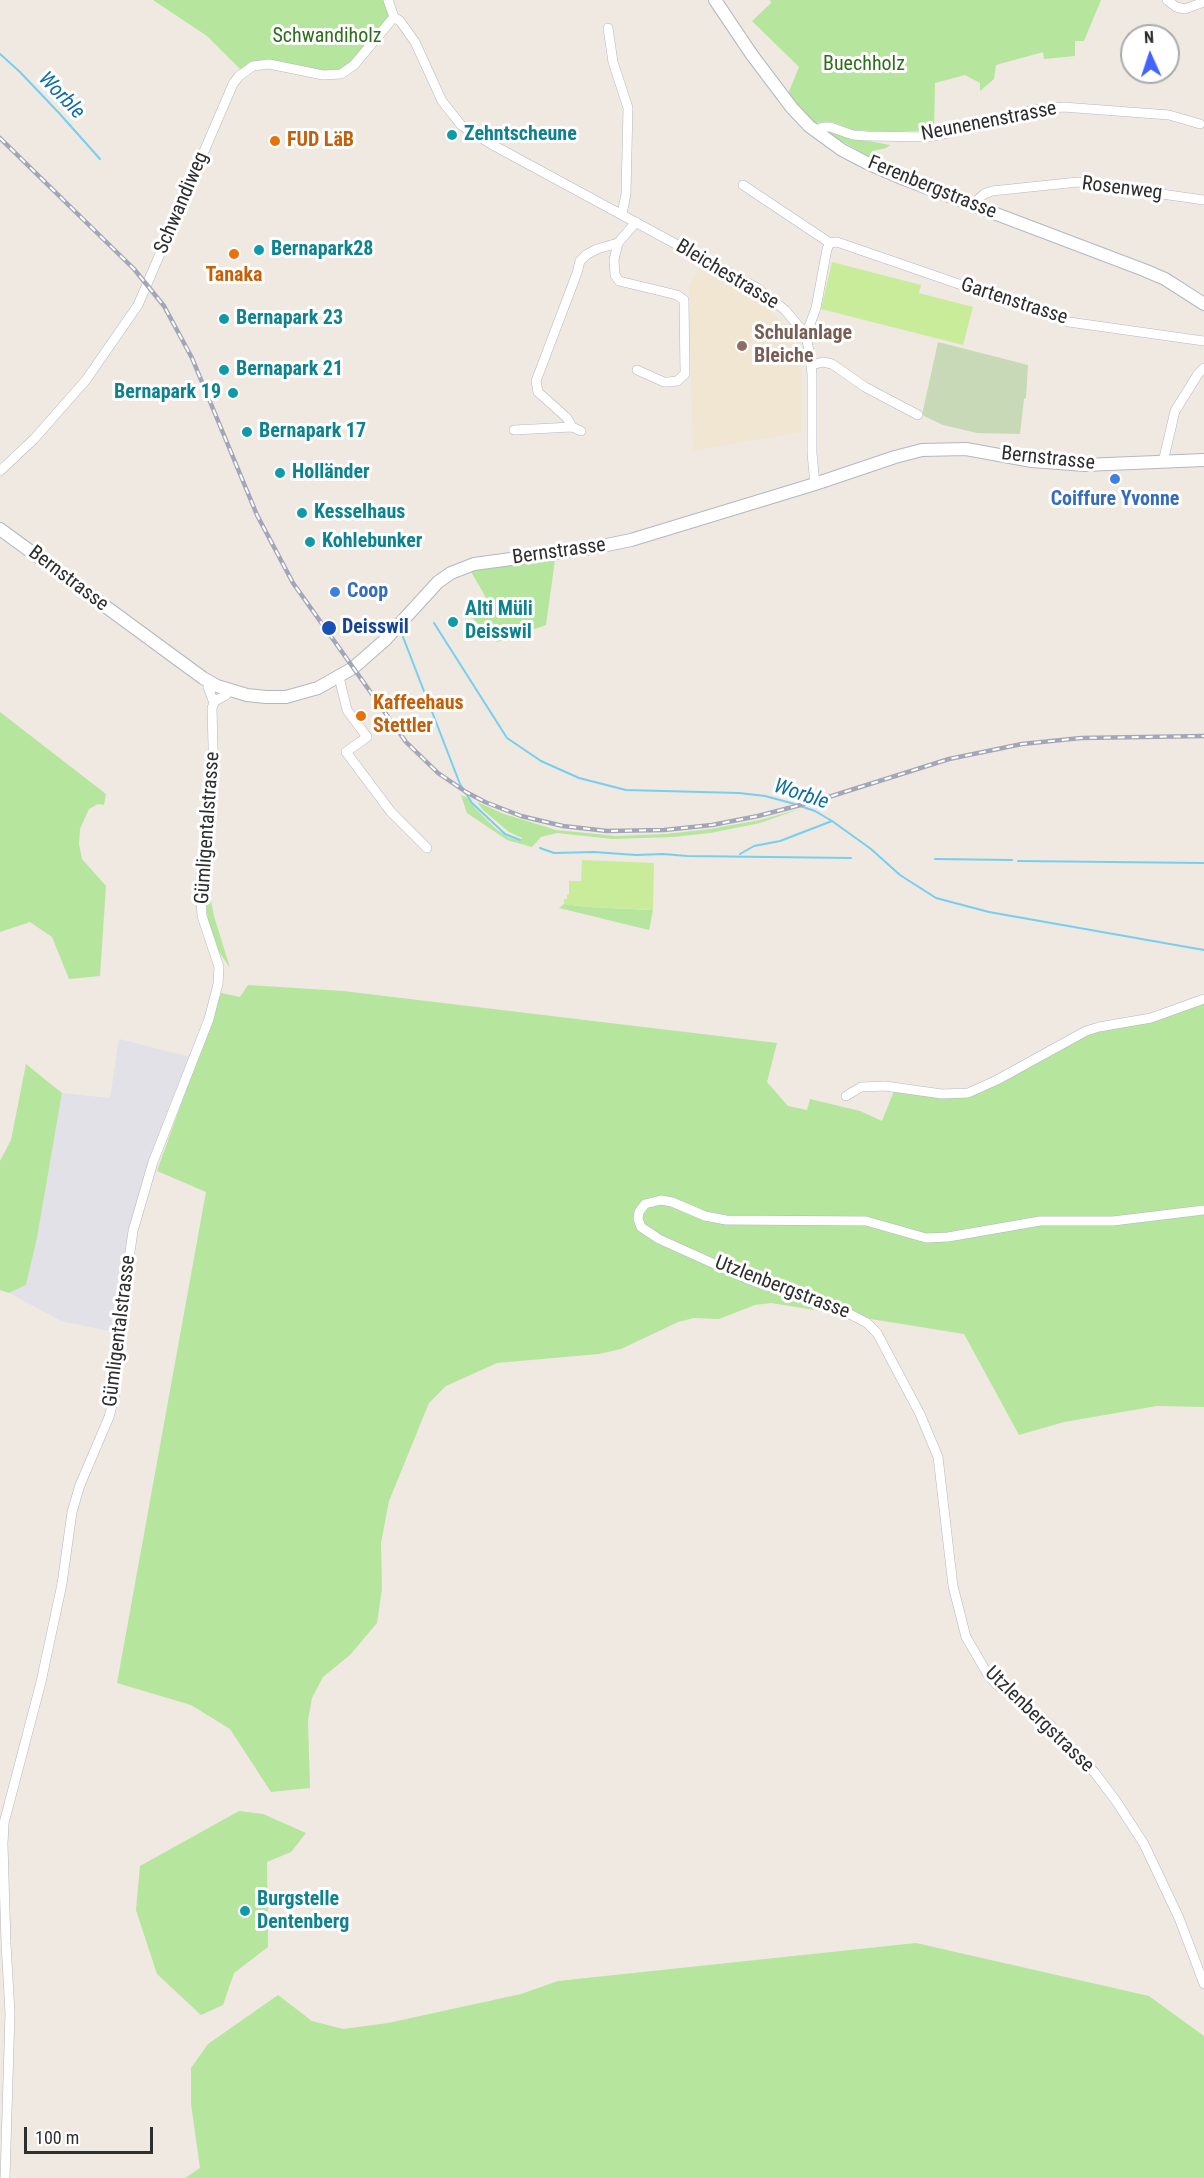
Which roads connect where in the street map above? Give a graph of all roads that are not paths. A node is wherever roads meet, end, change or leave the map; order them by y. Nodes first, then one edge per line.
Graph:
1 (388, 0) edge
2 (715, 0) edge
3 (1167, 0) edge
4 (1204, 2) edge
5 (394, 17) junction
6 (608, 28) dead end
7 (1200, 124) dead end
8 (815, 131) junction
9 (743, 185) dead end
10 (1204, 200) edge
11 (972, 205) junction
12 (621, 214) junction
13 (636, 222) junction
14 (618, 243) junction
15 (830, 243) junction
16 (1204, 304) edge
17 (806, 335) junction
18 (1204, 341) edge
19 (812, 364) junction
20 (1204, 368) edge
21 (637, 370) dead end
22 (918, 415) dead end
23 (514, 430) dead end
24 (1204, 460) edge
25 (1163, 462) junction
26 (1, 471) edge
27 (815, 484) junction
28 (0, 529) edge
29 (339, 677) junction
30 (209, 681) junction
31 (230, 690) junction
32 (214, 703) junction
33 (427, 848) dead end
34 (1204, 999) edge
35 (846, 1096) dead end
36 (1204, 1210) edge
37 (1204, 1984) edge
38 (5, 2178) edge

1 - 5 street
2 - 8 main road, Ferenbergstrasse
3 - 4 street
5 - 12 street, Bleichestrasse
5 - 26 street, Schwandiweg
6 - 12 street
7 - 8 street, Neunenenstrasse
8 - 11 main road, Ferenbergstrasse
9 - 15 street, Gartenstrasse
10 - 11 street, Rosenweg
11 - 16 main road, Ferenbergstrasse
12 - 13 street, Bleichestrasse
13 - 14 street
13 - 17 street, Bleichestrasse
14 - 21 street
14 - 23 street
15 - 17 street
15 - 18 street, Gartenstrasse
17 - 19 street, Bleichestrasse
19 - 22 street
19 - 27 street, Bleichestrasse
20 - 25 street
24 - 25 main road, Bernstrasse
25 - 27 main road, Bernstrasse
27 - 29 main road, Bernstrasse
28 - 30 main road, Bernstrasse
29 - 31 main road, Bernstrasse
29 - 33 street
30 - 31 main road, Bernstrasse
30 - 32 street, Gümligentalstrasse
31 - 32 street
32 - 38 street, Gümligentalstrasse
34 - 35 street
36 - 37 street, Utzlenbergstrasse

